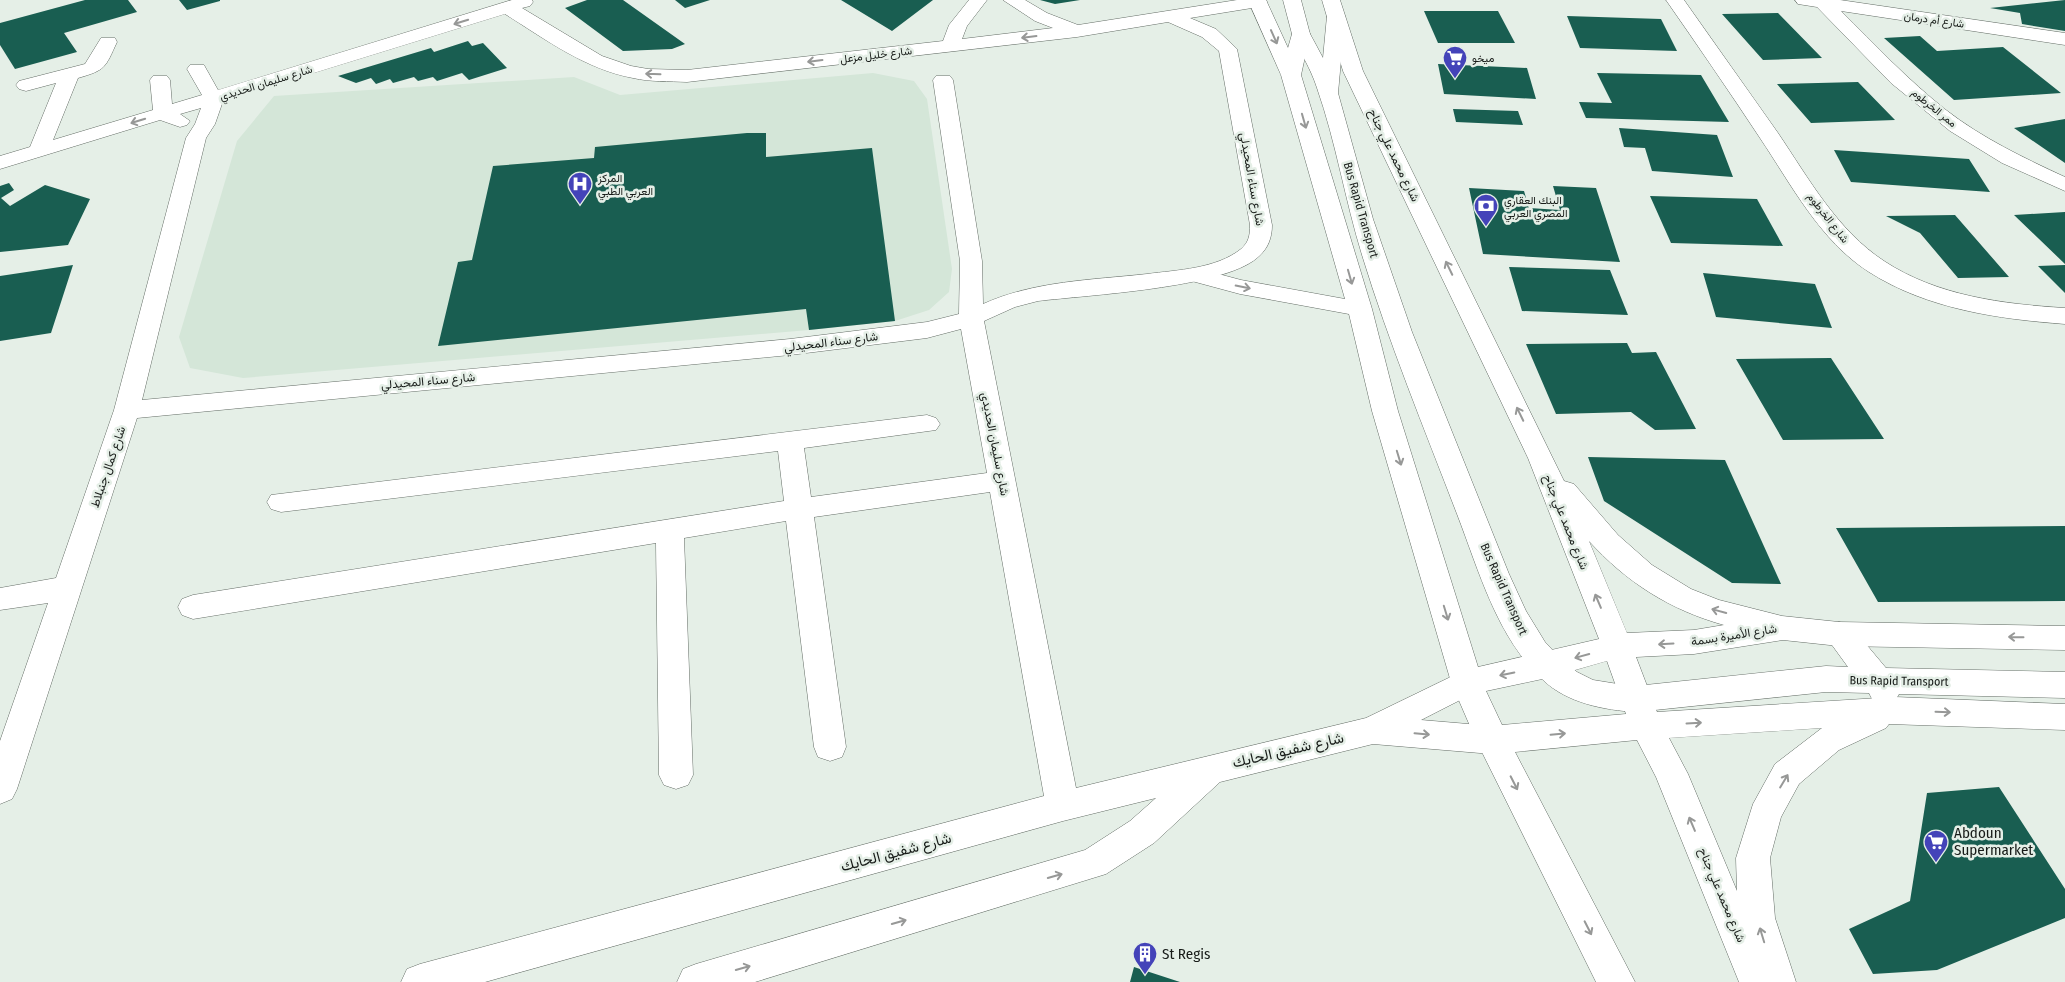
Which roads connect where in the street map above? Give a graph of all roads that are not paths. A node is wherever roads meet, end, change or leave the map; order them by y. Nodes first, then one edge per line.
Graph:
1 (531, 0) edge
2 (978, 0) edge
3 (1012, 0) edge
4 (1292, 0) edge
5 (1350, 0) edge
6 (1676, 0) edge
7 (1258, 1) edge
8 (1813, 2) edge
9 (507, 8) junction
10 (1334, 8) edge
11 (1172, 18) junction
12 (1077, 31) junction
13 (1301, 34) junction
14 (2065, 39) edge
15 (108, 42) dead end
16 (950, 46) junction
17 (197, 69) dead end
18 (1353, 71) junction
19 (69, 75) junction
20 (1290, 75) junction
21 (160, 80) dead end
22 (943, 80) dead end
23 (26, 84) dead end
24 (1329, 93) junction
25 (214, 99) junction
26 (163, 114) junction
27 (196, 138) junction
28 (38, 152) junction
29 (0, 163) edge
30 (2065, 186) edge
31 (1196, 275) junction
32 (1360, 309) junction
33 (2065, 316) edge
34 (971, 318) junction
35 (127, 410) junction
36 (927, 424) dead end
37 (790, 441) junction
38 (1541, 458) junction
39 (1002, 481) junction
40 (281, 502) dead end
41 (799, 509) junction
42 (670, 529) junction
43 (67, 588) junction
44 (0, 599) edge
45 (193, 607) dead end
46 (1783, 628) junction
47 (1839, 634) junction
48 (2065, 638) edge
49 (1617, 646) junction
50 (1547, 665) junction
51 (1878, 680) junction
52 (1468, 682) junction
53 (2065, 685) edge
54 (1895, 710) junction
55 (1641, 712) junction
56 (2065, 717) edge
57 (1374, 730) junction
58 (1492, 740) junction
59 (830, 747) dead end
60 (1213, 768) junction
61 (676, 775) dead end
62 (0, 790) edge
63 (1063, 806) junction
64 (420, 982) edge
65 (696, 982) edge
66 (1616, 982) edge
67 (1758, 982) edge
68 (1777, 982) edge

1 - 9 street, شارع سليمان الحديدي
2 - 16 street
3 - 12 street
4 - 13 street
5 - 18 street, شارع محمد علي جناح
6 - 33 street, شارع الخرطوم
7 - 11 street, شارع خليل مزعل
7 -> 20 street
8 - 14 street, شارع أم درمان
8 - 30 street, ممر الخرطوم
16 -> 9 street, شارع خليل مزعل
9 -> 25 street, شارع سليمان الحديدي
10 - 18 street, شارع محمد علي جناح
10 - 24 street, Bus Rapid Transport
11 - 12 street, شارع خليل مزعل
11 - 31 street, شارع سناء المحيدلي
12 -> 16 street, شارع خليل مزعل
13 - 20 street
13 - 24 street, Bus Rapid Transport
15 - 19 street
17 - 25 street
38 -> 18 street, شارع محمد علي جناح
19 - 23 street
19 - 28 street
20 -> 32 street
21 - 26 street
22 - 34 street, شارع سليمان الحديدي
24 - 50 street, Bus Rapid Transport
25 - 26 street, شارع سليمان الحديدي
25 - 27 street, شارع كمال جنبلاط
26 - 27 street
26 -> 28 street, شارع سليمان الحديدي
27 - 35 street, شارع كمال جنبلاط
28 - 29 street, شارع سليمان الحديدي
31 -> 32 street
31 - 34 street, شارع سناء المحيدلي
32 -> 52 street
34 - 35 street, شارع سناء المحيدلي
34 - 39 street, شارع سليمان الحديدي
35 - 43 street, شارع كمال جنبلاط
36 - 37 street
37 - 40 street
37 - 41 street
46 -> 38 street
49 -> 38 street, شارع محمد علي جناح
39 - 41 street
39 - 63 street, شارع سليمان الحديدي
41 - 42 street
41 - 59 street
42 - 45 street
42 - 61 street
43 - 44 street
43 - 62 street, شارع كمال جنبلاط
46 - 47 street, شارع الأميرة بسمة
46 -> 49 street, شارع الأميرة بسمة
48 -> 47 street, شارع الأميرة بسمة
47 - 51 street
49 -> 50 street, شارع الأميرة بسمة
49 - 55 street, شارع محمد علي جناح
50 -> 52 street, شارع الأميرة بسمة
50 - 55 street, Bus Rapid Transport
51 - 53 street, Bus Rapid Transport
51 - 54 street
51 - 55 street, Bus Rapid Transport
52 - 57 street, شارع شفيق الحايك
52 - 58 street
55 -> 54 street
54 -> 56 street
68 -> 54 street
58 -> 55 street
67 -> 55 street, شارع محمد علي جناح
57 -> 58 street, شارع شفيق الحايك
57 - 60 street, شارع شفيق الحايك
58 -> 66 street
60 - 63 street, شارع شفيق الحايك
65 -> 60 street
63 - 64 street, شارع شفيق الحايك

